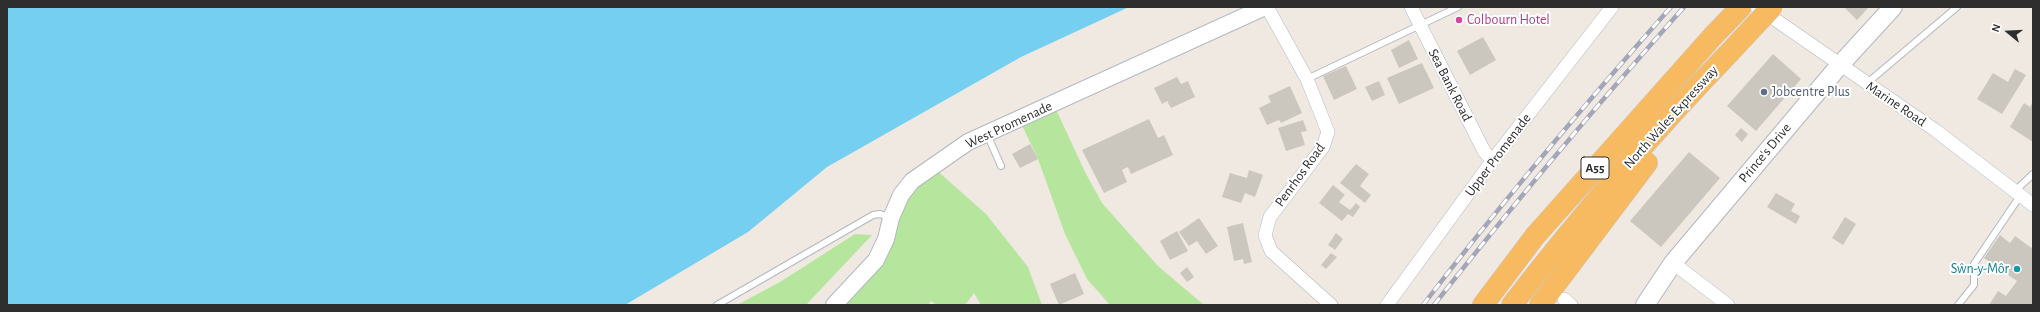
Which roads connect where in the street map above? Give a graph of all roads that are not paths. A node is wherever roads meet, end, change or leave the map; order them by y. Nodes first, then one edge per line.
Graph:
1 (1266, 7) edge
2 (1411, 7) edge
3 (1458, 7) edge
4 (1612, 7) edge
5 (1741, 7) edge
6 (1757, 7) edge
7 (1772, 7) edge
8 (1894, 7) edge
9 (1957, 7) edge
10 (1420, 26) junction
11 (1839, 66) junction
12 (1307, 79) junction
13 (1866, 84) junction
14 (1692, 92) junction
15 (987, 134) junction
16 (1492, 161) junction
17 (1000, 166) dead end
18 (2033, 174) edge
19 (2017, 194) junction
20 (2033, 205) edge
21 (891, 218) junction
22 (1673, 262) junction
23 (717, 305) edge
24 (834, 305) edge
25 (1331, 305) edge
26 (1387, 305) edge
27 (1483, 305) edge
28 (1512, 305) edge
29 (1540, 305) edge
30 (1644, 305) edge
31 (1728, 305) edge
32 (1958, 305) edge

1 - 12 street, Penrhos Road
1 - 15 street, West Promenade
2 - 10 street, Sea Bank Road
3 - 10 lane
4 - 16 street, Upper Promenade
5 - 27 highway, North Wales Expressway / A55
6 - 11 street, Marine Road
7 - 14 highway, North Wales Expressway / A55, bridge
8 - 11 main road, Prince's Drive
9 - 13 lane
10 - 12 lane
10 - 16 street, Sea Bank Road
11 - 13 street, Marine Road
11 - 22 main road, Prince's Drive
12 - 25 street, Penrhos Road
13 - 19 street, Marine Road
14 - 28 highway, North Wales Expressway / A55
14 - 29 highway
15 - 17 lane
15 - 21 street, West Promenade
16 - 26 street, Upper Promenade
18 - 19 lane
19 - 20 street, Marine Road
19 - 32 lane
21 - 23 lane
21 - 24 street, West Promenade
22 - 30 main road, Prince's Drive
22 - 31 street

